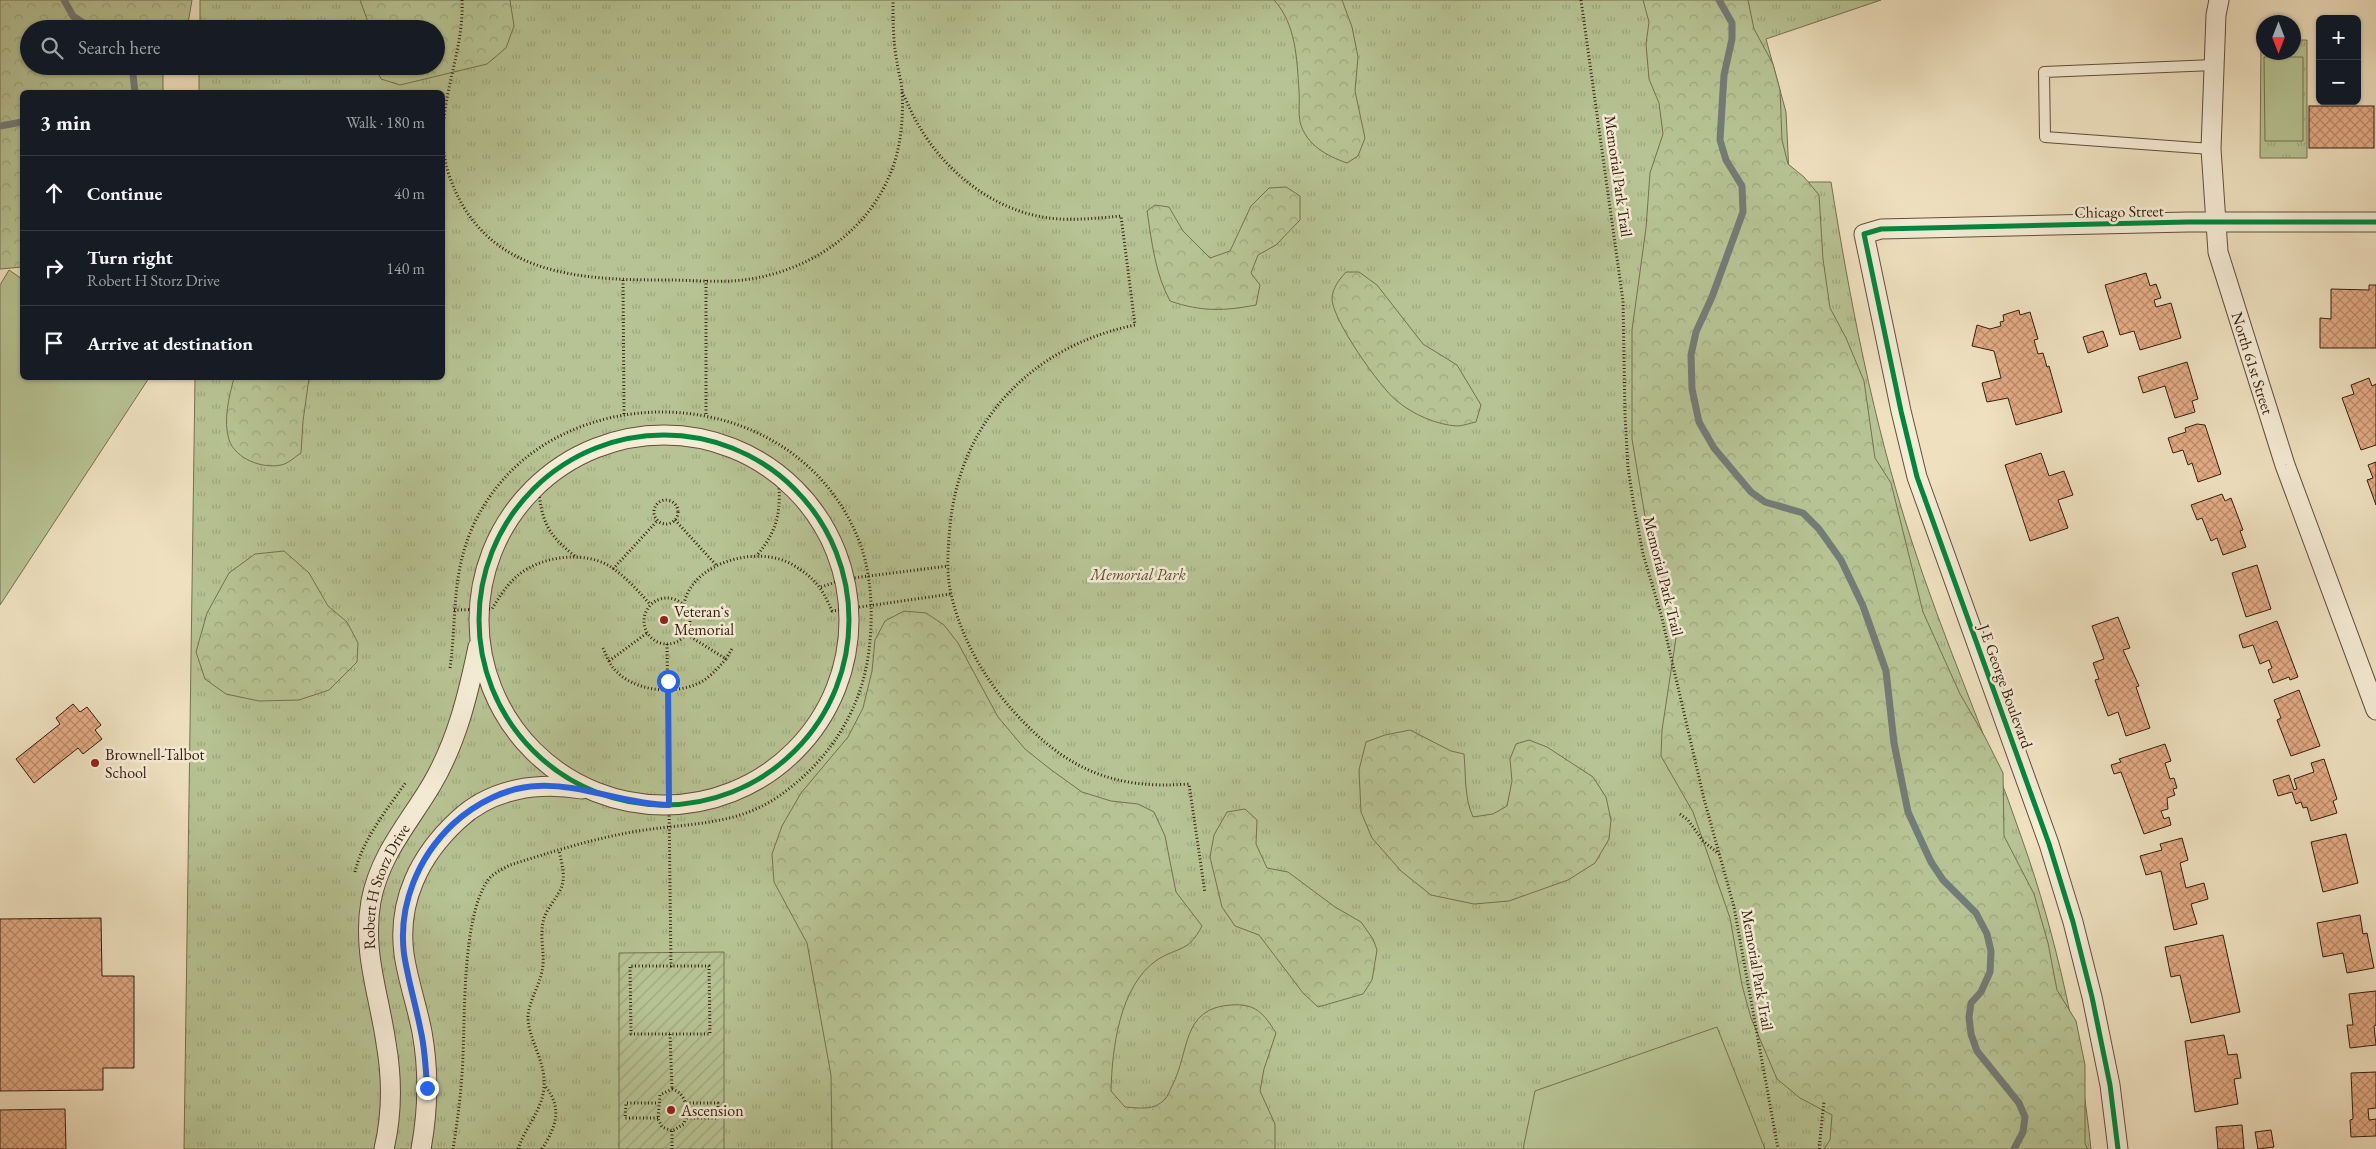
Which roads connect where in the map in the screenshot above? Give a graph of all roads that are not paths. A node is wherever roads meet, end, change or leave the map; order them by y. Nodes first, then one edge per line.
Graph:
1 (2219, 0) edge
2 (2214, 65) junction
3 (2211, 148) junction
4 (2215, 222) junction
5 (2376, 222) edge
6 (1864, 234) joint
7 (479, 641) junction
8 (2376, 710) edge
9 (590, 790) junction
10 (384, 1149) edge
11 (421, 1149) edge
12 (2118, 1149) edge

1 - 2 street, North 61st Street
2 - 3 street, North 61st Street
2 - 3 lane
3 - 4 street, North 61st Street
4 - 5 street, Chicago Street
4 - 6 street, Chicago Street
4 - 8 street, North 61st Street
6 - 12 street, J E George Boulevard
7 - 9 street, Robert H Storz Drive
7 - 9 street, Robert H Storz Drive
7 - 10 street, Robert H Storz Drive
9 - 11 street, Robert H Storz Drive

